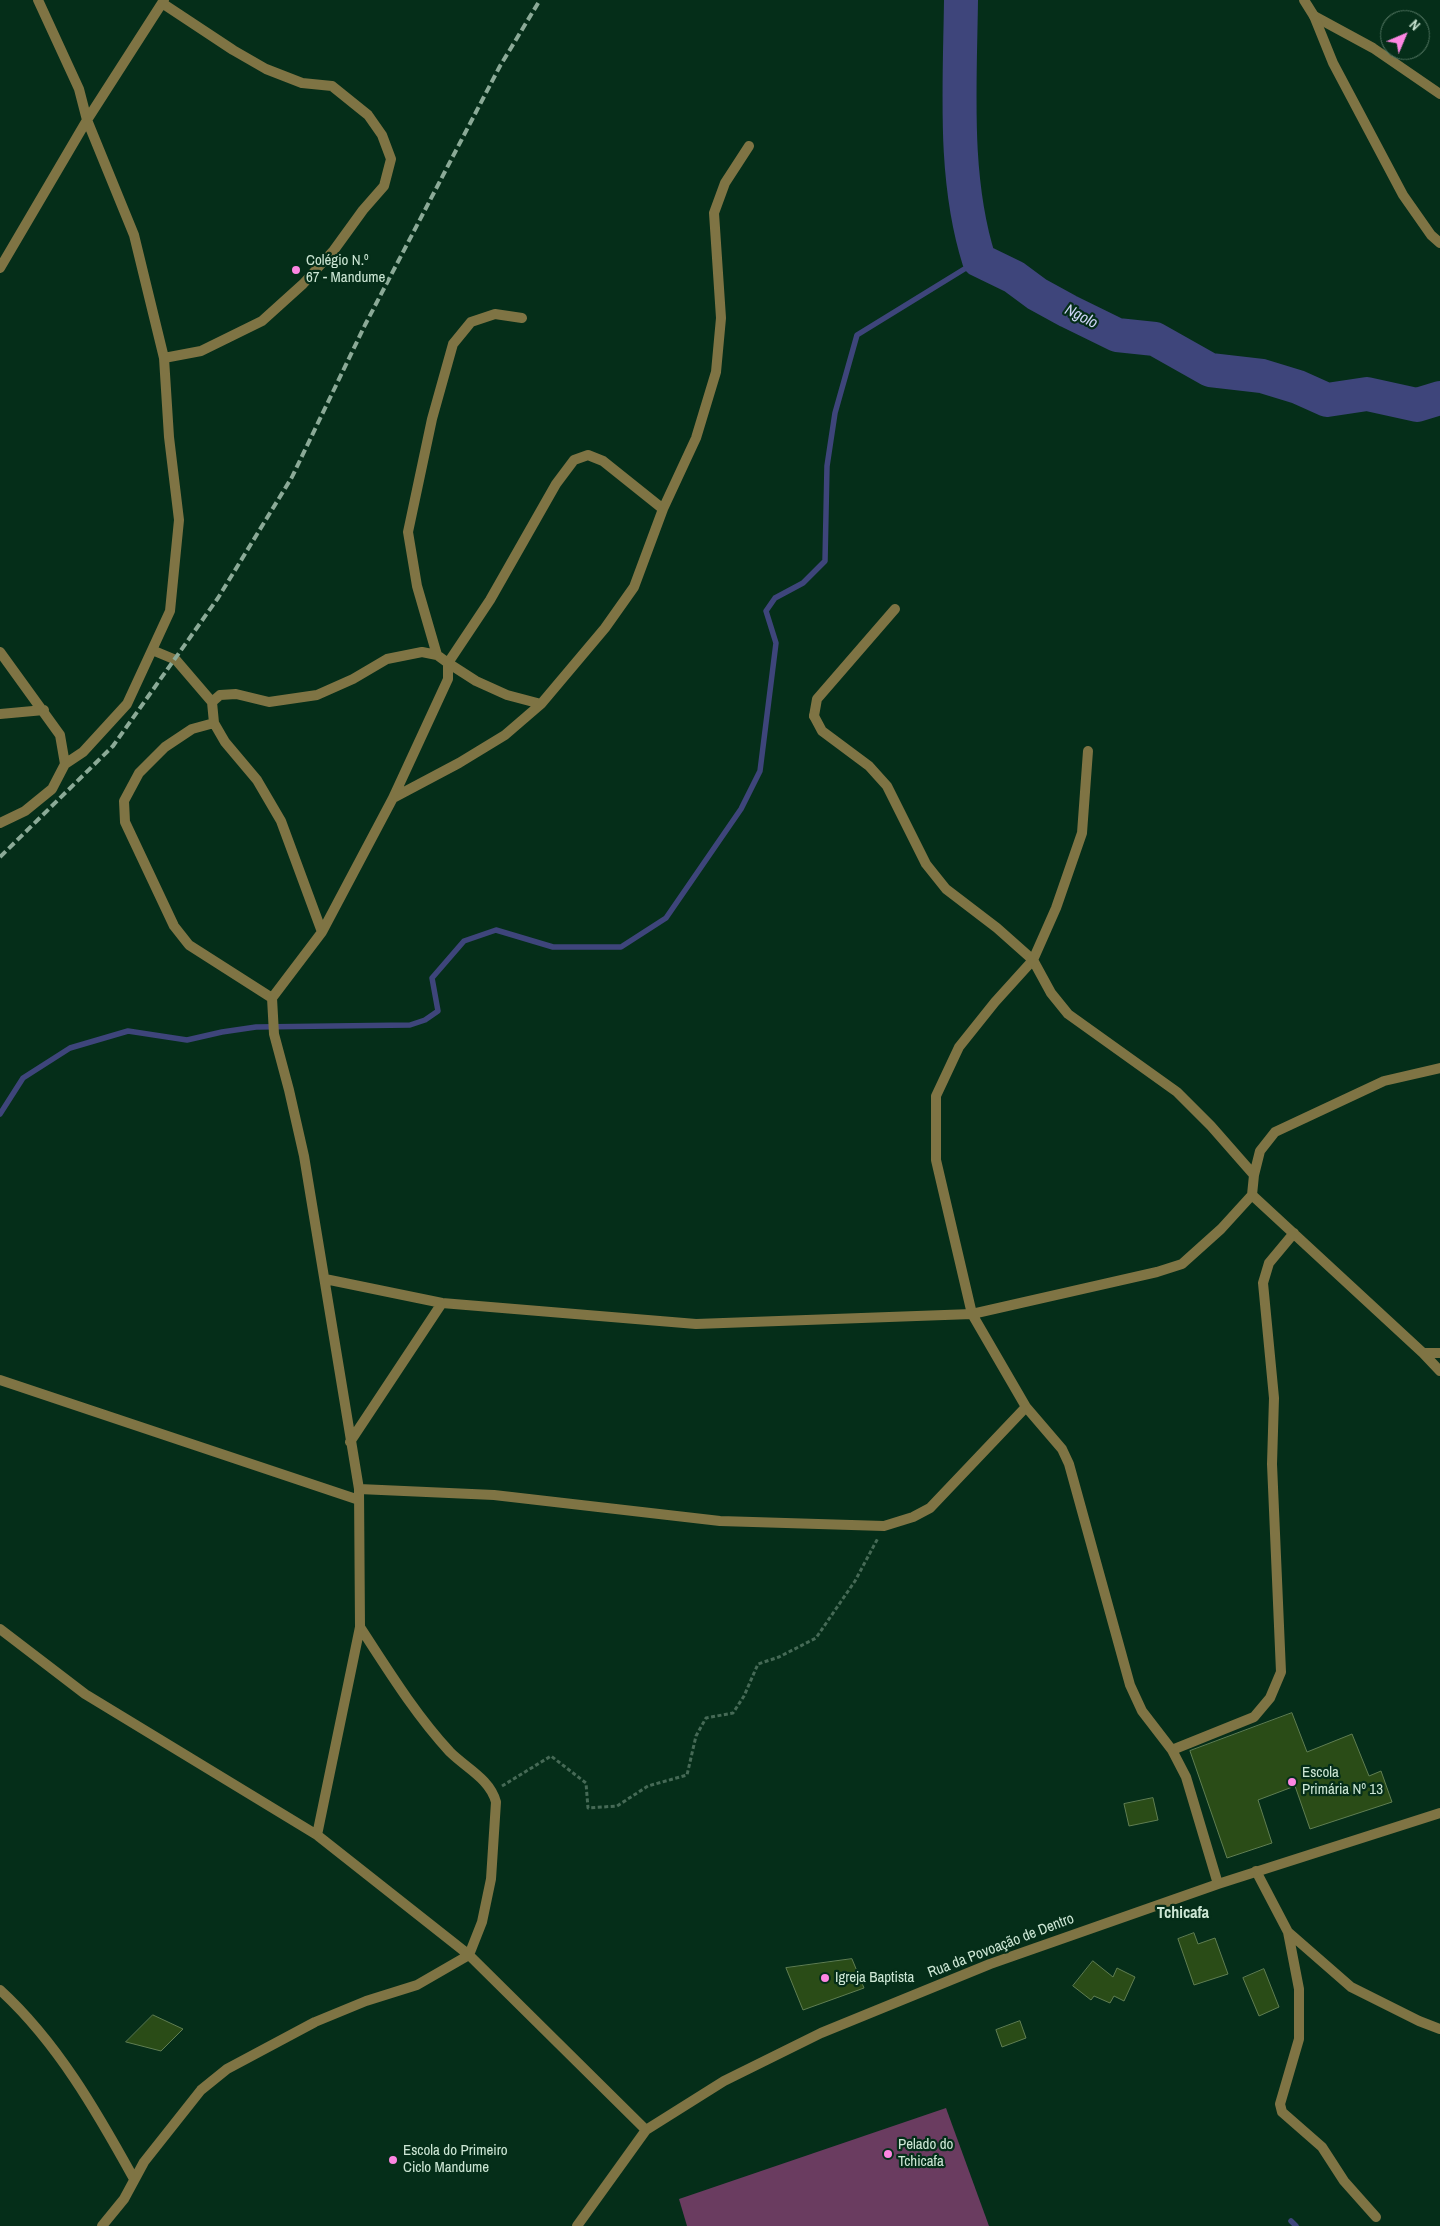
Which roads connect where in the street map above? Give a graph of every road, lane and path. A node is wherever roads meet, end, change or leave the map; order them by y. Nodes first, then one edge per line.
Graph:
1 (38, 0) edge
2 (1304, 0) edge
3 (163, 1) edge
4 (1314, 16) junction
5 (1440, 94) edge
6 (87, 120) junction
7 (749, 146) dead end
8 (1440, 243) edge
9 (0, 268) edge
10 (522, 318) dead end
11 (164, 358) junction
12 (663, 509) junction
13 (895, 609) dead end
14 (152, 650) junction
15 (0, 652) edge
16 (437, 655) junction
17 (448, 663) junction
18 (212, 702) junction
19 (540, 704) junction
20 (44, 710) junction
21 (0, 714) edge
22 (214, 723) junction
23 (1088, 751) dead end
24 (65, 764) junction
25 (393, 798) junction
26 (0, 823) edge
27 (322, 932) junction
28 (1033, 960) junction
29 (272, 998) junction
30 (1440, 1068) edge
31 (1254, 1175) junction
32 (1252, 1196) junction
33 (1294, 1233) junction
34 (325, 1279) junction
35 (442, 1303) junction
36 (972, 1314) junction
37 (1423, 1353) junction
38 (1440, 1353) edge
39 (1440, 1371) edge
40 (0, 1380) edge
41 (1026, 1407) junction
42 (350, 1442) junction
43 (359, 1489) junction
44 (359, 1500) junction
45 (884, 1526) junction
46 (360, 1627) junction
47 (0, 1629) edge
48 (1172, 1750) junction
49 (493, 1791) junction
50 (1440, 1813) edge
51 (316, 1835) junction
52 (1256, 1871) junction
53 (1218, 1884) junction
54 (1288, 1932) junction
55 (469, 1956) junction
56 (0, 1990) edge
57 (1440, 2029) edge
58 (646, 2130) junction
59 (134, 2179) junction
60 (1376, 2217) dead end
61 (102, 2226) edge
62 (577, 2226) edge

1 - 6 street
2 - 4 street
3 - 6 street
3 - 11 street
4 - 5 street
4 - 8 street
6 - 9 street
6 - 11 street
7 - 12 street
10 - 16 street
11 - 14 street
12 - 17 street
12 - 19 street
13 - 28 street
14 - 18 street
14 - 24 street
15 - 20 street
16 - 17 street
16 - 18 street
17 - 19 street
17 - 25 street
18 - 22 street
19 - 25 street
20 - 21 street
20 - 24 street
22 - 27 street
22 - 29 street
23 - 28 street
24 - 26 street
25 - 27 street
27 - 29 street
28 - 31 street
28 - 36 street
29 - 34 street
30 - 31 street
31 - 32 street
32 - 33 street
32 - 36 street
33 - 37 street
33 - 48 street
34 - 35 street
34 - 42 street
35 - 36 street
35 - 42 street
36 - 41 street
37 - 38 street
37 - 39 street
40 - 44 street
41 - 45 street
41 - 48 street
42 - 43 street
43 - 44 street
43 - 45 street
44 - 46 street
45 - 49 path
46 - 49 street
46 - 51 street
47 - 51 street
48 - 53 street
49 - 55 street
50 - 52 street, Rua da Povoação de Dentro
51 - 55 street
52 - 53 street, Rua da Povoação de Dentro
52 - 54 street
53 - 58 street, Rua da Povoação de Dentro
54 - 57 street
54 - 60 street
55 - 58 street
55 - 59 street
56 - 59 street
58 - 62 street, Rua da Povoação de Dentro
59 - 61 street

